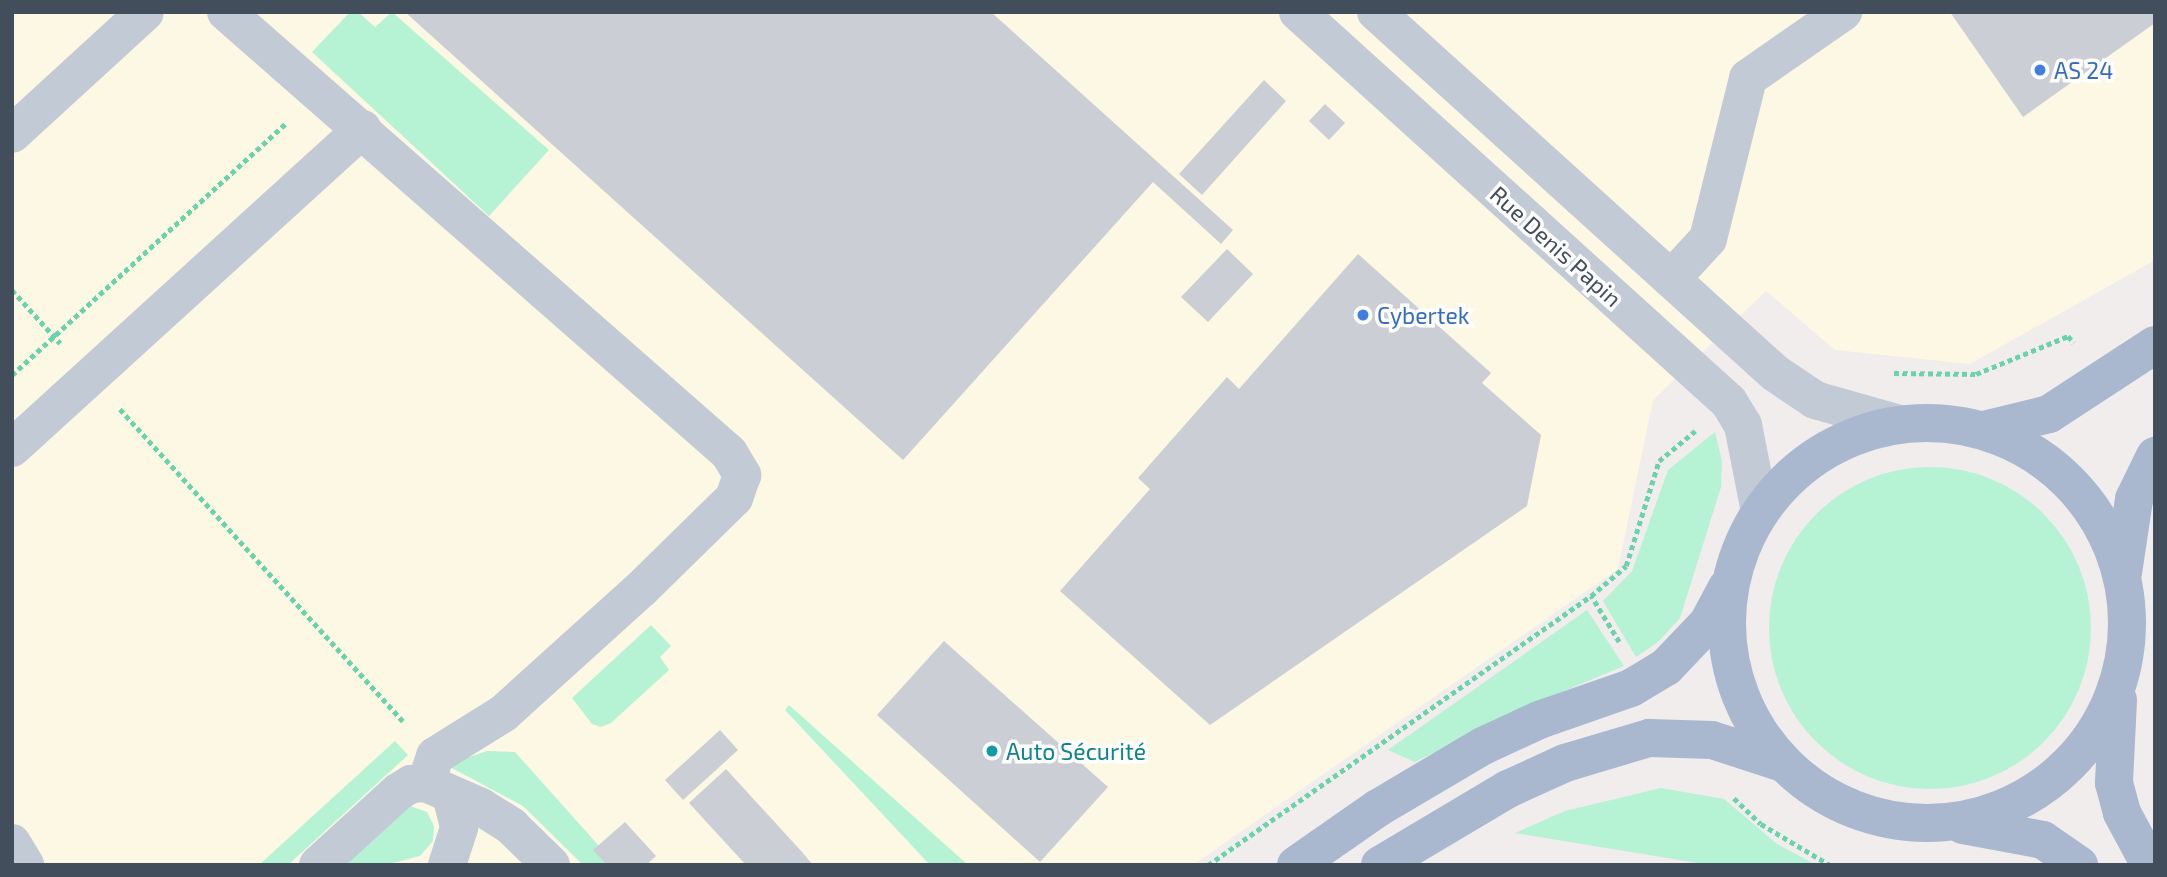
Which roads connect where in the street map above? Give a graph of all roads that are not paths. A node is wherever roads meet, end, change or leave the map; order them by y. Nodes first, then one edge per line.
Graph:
1 (145, 12) edge
2 (226, 12) edge
3 (1298, 12) edge
4 (1376, 12) edge
5 (1843, 12) edge
6 (362, 129) junction
7 (12, 134) edge
8 (1671, 279) junction
9 (2155, 345) edge
10 (1900, 424) junction
11 (1984, 430) junction
12 (12, 448) edge
13 (2155, 456) edge
14 (1760, 512) junction
15 (2122, 575) junction
16 (1727, 588) junction
17 (2118, 688) junction
18 (1783, 763) junction
19 (437, 778) junction
20 (1954, 823) junction
21 (12, 843) edge
22 (25, 865) edge
23 (318, 865) edge
24 (447, 865) edge
25 (551, 865) edge
26 (1296, 865) edge
27 (1380, 865) edge
28 (2079, 865) edge
29 (2150, 865) edge

1 - 7 street
2 - 6 street
3 - 14 street, Rue Denis Papin
4 - 8 street
5 - 8 street
6 - 12 street
6 - 19 street
8 - 10 street
9 - 11 main road
10 - 11 main road
10 - 14 main road
11 - 15 main road
13 - 15 main road
14 - 16 main road
15 - 17 main road
16 - 18 main road
16 - 26 main road
17 - 20 main road
17 - 29 main road
18 - 20 main road
18 - 27 main road
19 - 23 street
19 - 24 street
19 - 25 street
20 - 28 main road
21 - 22 street

